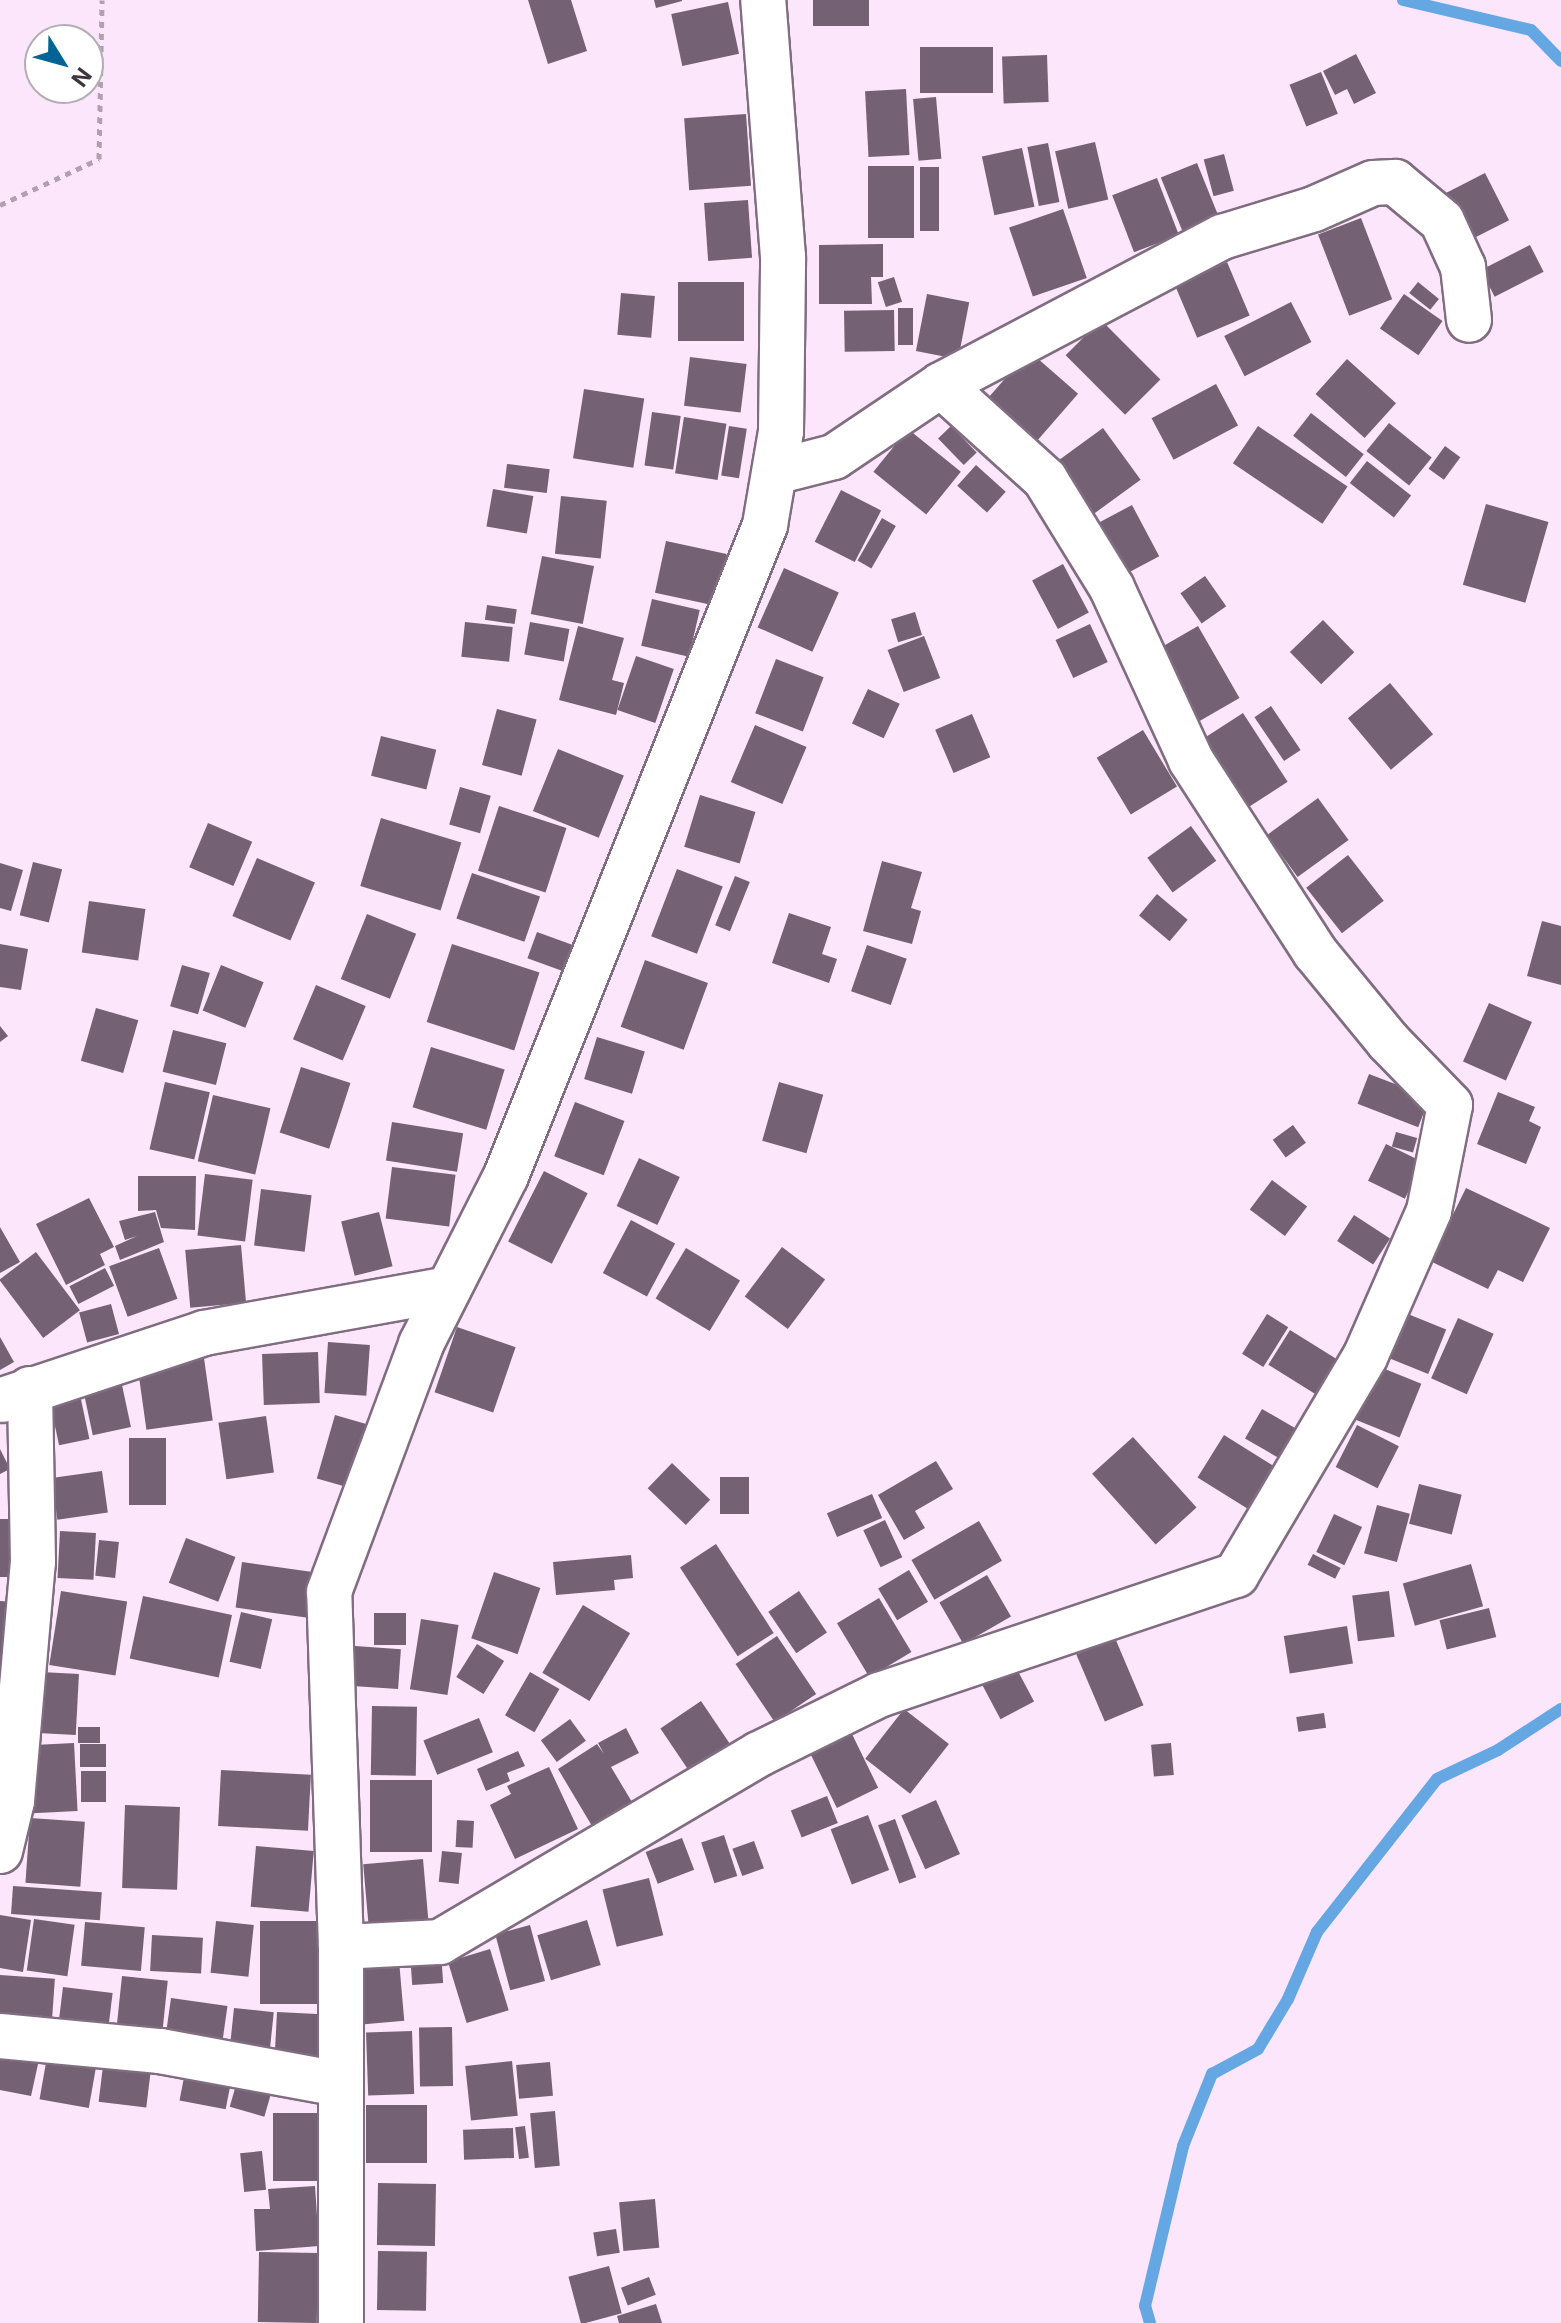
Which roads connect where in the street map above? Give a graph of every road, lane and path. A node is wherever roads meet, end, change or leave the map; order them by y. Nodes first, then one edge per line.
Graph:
1 (102, 0) edge
2 (763, 0) edge
3 (0, 205) edge
4 (1469, 320) dead end
5 (941, 385) junction
6 (775, 472) junction
7 (444, 1290) junction
8 (15, 1395) edge
9 (0, 1851) edge
10 (341, 1947) junction
11 (0, 2036) edge
12 (340, 2084) junction
13 (341, 2323) edge

1 - 3 path
2 - 6 street
4 - 5 street
5 - 6 street
5 - 10 street
6 - 7 street
7 - 8 street
7 - 10 street
8 - 9 street
10 - 12 street
11 - 12 street
12 - 13 street

